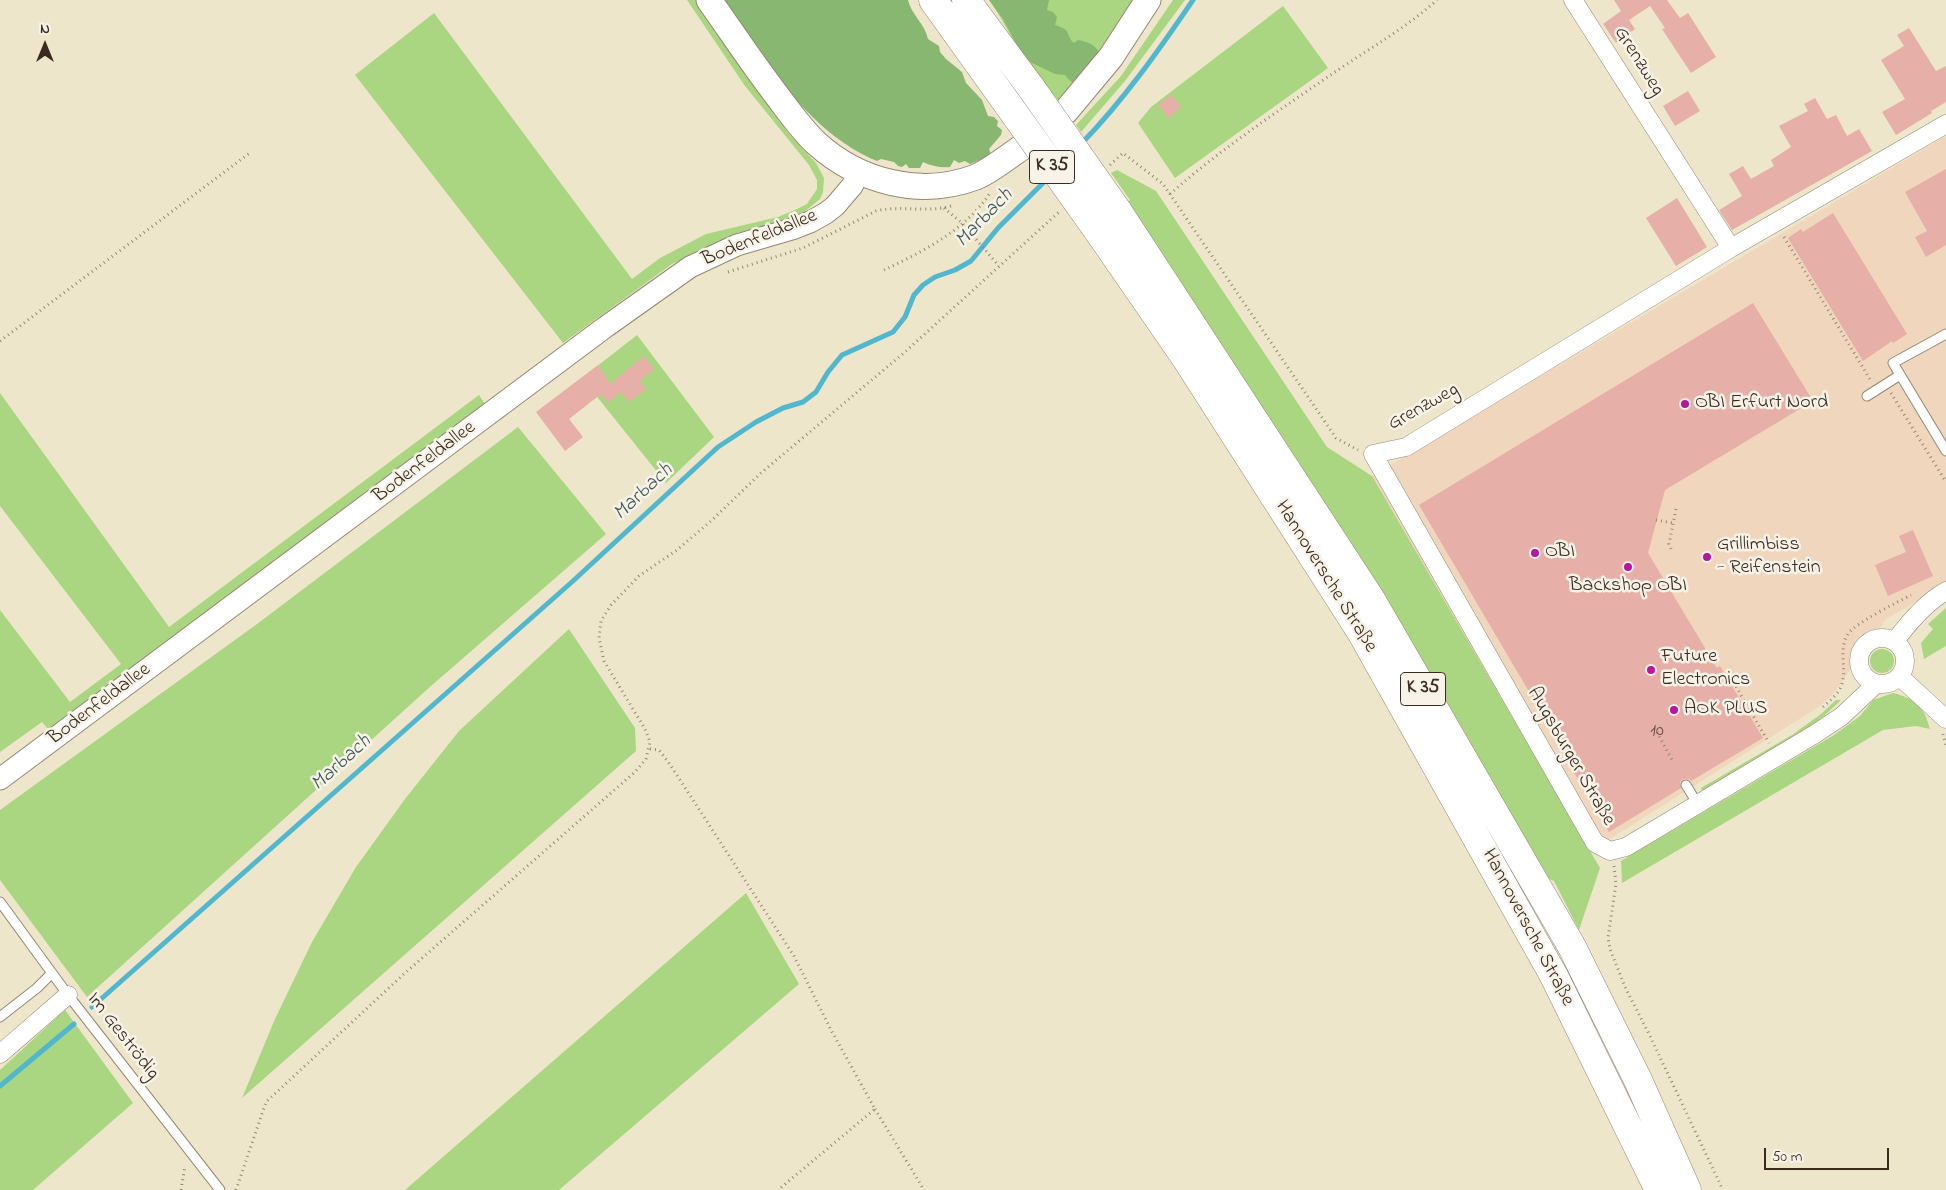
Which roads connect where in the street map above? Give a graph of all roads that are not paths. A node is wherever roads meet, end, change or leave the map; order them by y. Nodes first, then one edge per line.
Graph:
1 (709, 0) edge
2 (933, 0) edge
3 (966, 0) edge
4 (1573, 0) edge
5 (1144, 4) edge
6 (1066, 111) dead end
7 (1946, 124) edge
8 (1021, 148) dead end
9 (860, 172) junction
10 (1731, 248) junction
11 (1946, 334) edge
12 (1900, 375) junction
13 (1867, 396) dead end
14 (1946, 451) edge
15 (1373, 454) joint
16 (1946, 591) edge
17 (1895, 641) junction
18 (1900, 677) junction
19 (1876, 684) junction
20 (1946, 719) edge
21 (0, 779) edge
22 (1686, 785) dead end
23 (1697, 804) junction
24 (0, 902) edge
25 (52, 973) junction
26 (68, 995) junction
27 (0, 1017) edge
28 (0, 1054) edge
29 (220, 1190) edge
30 (1659, 1190) edge
31 (1687, 1190) edge

1 - 9 main road
2 - 30 highway, Hannoversche Straße / K 35, bridge
3 - 31 highway, Hannoversche Straße / K 35, bridge
4 - 10 street, Grenzweg
5 - 6 main road
7 - 10 street, Grenzweg
8 - 9 main road
9 - 21 street, Bodenfeldallee
10 - 15 street, Grenzweg
11 - 12 lane
12 - 13 lane
12 - 14 lane
15 - 23 street, Augsburger Straße
16 - 17 street
17 - 18 street
17 - 19 street
18 - 19 street, Augsburger Straße
18 - 20 street
19 - 23 street, Augsburger Straße
22 - 23 lane
24 - 25 lane, Im Geströdig
25 - 26 lane, Im Geströdig
25 - 27 lane
26 - 28 street
26 - 29 lane, Im Geströdig

